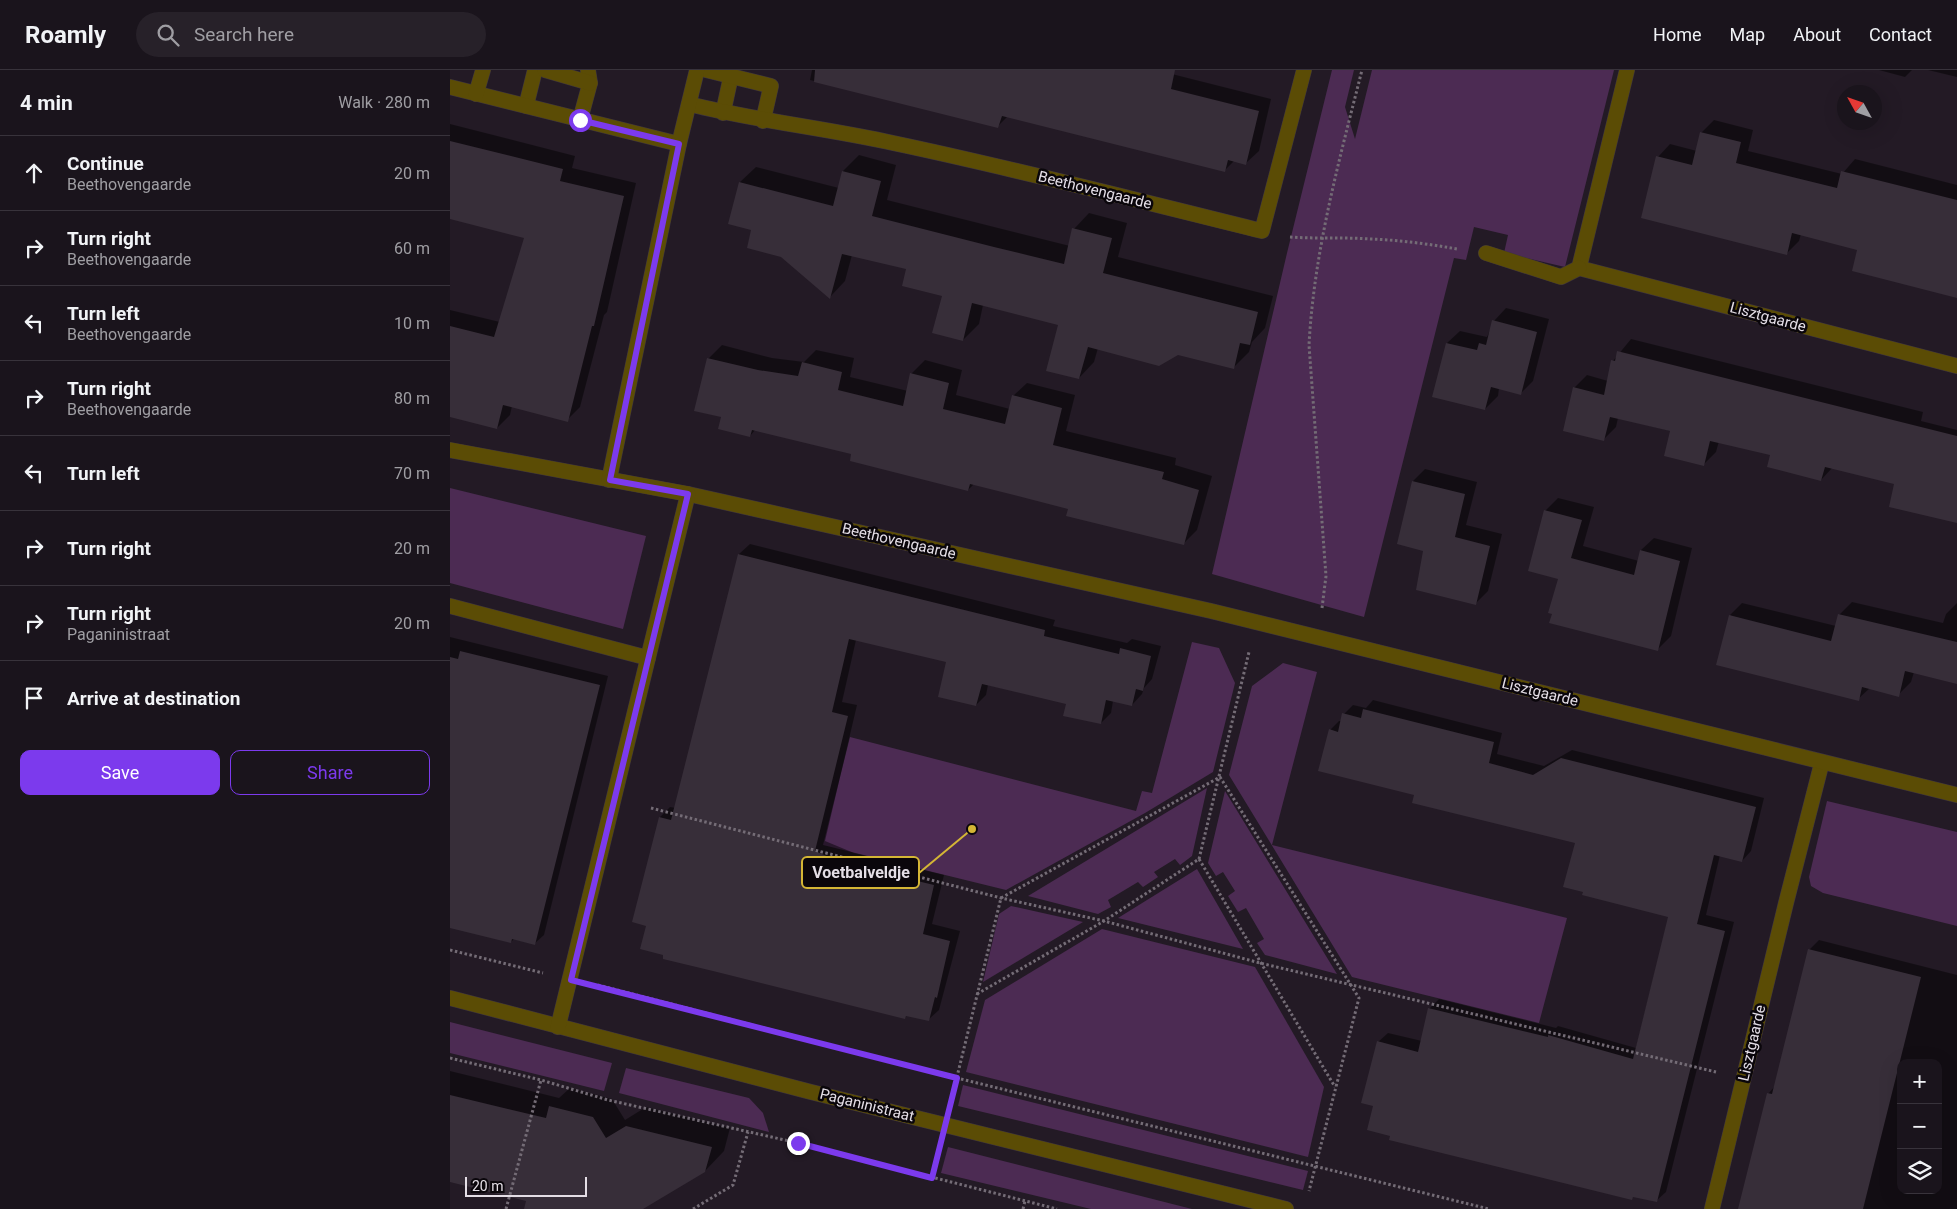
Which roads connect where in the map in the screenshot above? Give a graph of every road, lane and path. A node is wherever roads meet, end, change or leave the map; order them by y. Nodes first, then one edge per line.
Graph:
1 (483, 70) edge
2 (535, 70) edge
3 (545, 70) edge
4 (697, 70) edge
5 (706, 70) edge
6 (1304, 70) edge
7 (1362, 70) edge
8 (1627, 70) edge
9 (589, 76) edge
10 (732, 76) junction
11 (450, 87) edge
12 (476, 94) junction
13 (689, 104) junction
14 (526, 106) junction
15 (723, 113) junction
16 (580, 120) junction
17 (763, 121) junction
18 (679, 144) junction
19 (1321, 239) junction
20 (1486, 253) joint
21 (1579, 268) junction
22 (1957, 366) edge
23 (450, 450) edge
24 (610, 480) junction
25 (688, 494) junction
26 (450, 606) edge
27 (1257, 623) joint
28 (1316, 637) junction
29 (1249, 652) dead end
30 (648, 658) junction
31 (1822, 762) junction
32 (1220, 777) junction
33 (1957, 795) edge
34 (651, 808) dead end
35 (1199, 859) junction
36 (1001, 898) junction
37 (1104, 921) junction
38 (450, 950) edge
39 (1260, 963) junction
40 (571, 980) junction
41 (1351, 984) junction
42 (976, 995) junction
43 (450, 998) edge
44 (558, 1027) junction
45 (450, 1058) edge
46 (957, 1078) junction
47 (1744, 1078) junction
48 (541, 1080) junction
49 (1336, 1088) junction
50 (946, 1124) junction
51 (748, 1132) junction
52 (1316, 1166) junction
53 (932, 1178) junction
54 (1307, 1200) dead end
55 (1025, 1201) junction
56 (506, 1209) edge
57 (693, 1209) edge
58 (1023, 1209) edge
59 (1057, 1209) edge
60 (1286, 1209) edge
61 (1489, 1209) edge
62 (1712, 1209) edge

1 - 12 street
2 - 14 street
3 - 9 street
4 - 13 street
5 - 10 street
6 - 17 street, Beethovengaarde
7 - 19 path
8 - 21 street
9 - 16 street
10 - 15 street
10 - 17 street
11 - 12 street
12 - 14 street
13 - 15 street, Beethovengaarde
13 - 18 street
14 - 16 street
15 - 17 street, Beethovengaarde
16 - 18 street
18 - 24 street
19 - 20 path
19 - 28 path
20 - 21 street
21 - 22 street, Lisztgaarde
23 - 24 street, Beethovengaarde
24 - 25 street, Beethovengaarde
25 - 27 street, Beethovengaarde
25 - 30 street
26 - 30 street
27 - 28 street, Lisztgaarde
28 - 31 street, Lisztgaarde
29 - 32 path
30 - 40 street
31 - 33 street, Lisztgaarde
31 - 47 street, Lisztgaarde
32 - 35 path
32 - 36 path
32 - 41 path
34 - 36 path
35 - 37 path
35 - 39 path
36 - 37 path
36 - 42 path
37 - 39 path
37 - 42 path
38 - 40 path
39 - 41 path
39 - 49 path
40 - 44 street
40 - 46 path
41 - 47 path
41 - 49 path
42 - 46 path
43 - 44 street, Paganinistraat
44 - 50 street, Paganinistraat
45 - 48 path
46 - 50 path
46 - 52 path
47 - 62 street, Lisztgaarde
48 - 51 path
48 - 56 path
49 - 52 path
50 - 53 path
50 - 60 street, Paganinistraat
51 - 53 path
51 - 57 path
52 - 54 path
52 - 61 path
53 - 55 path
55 - 58 path
55 - 59 path

